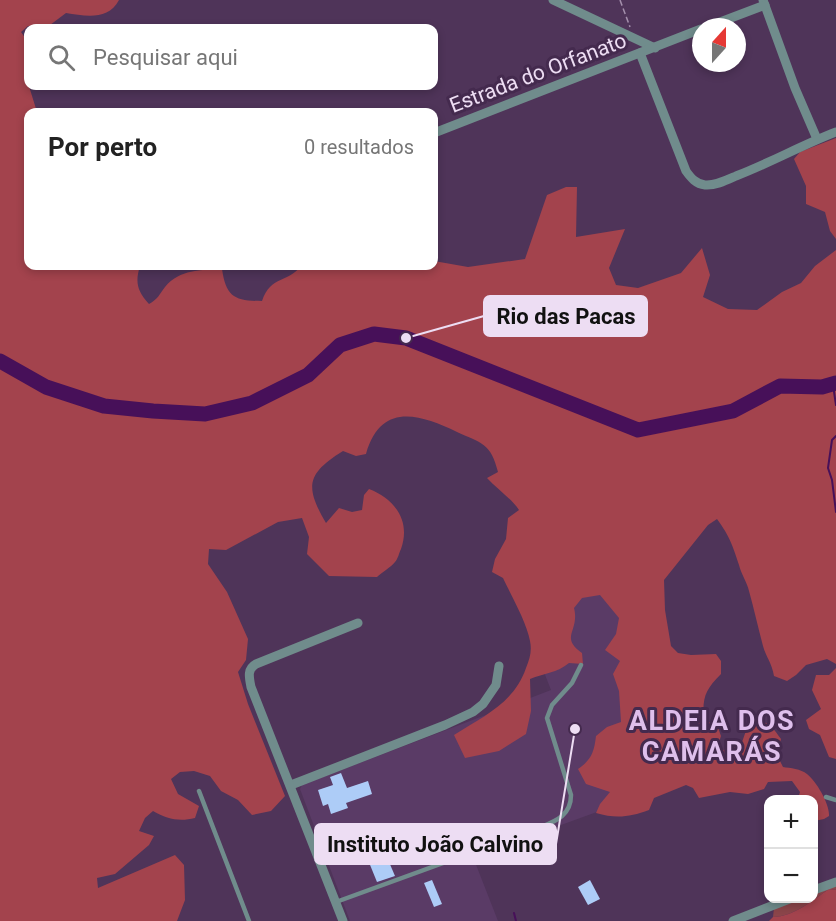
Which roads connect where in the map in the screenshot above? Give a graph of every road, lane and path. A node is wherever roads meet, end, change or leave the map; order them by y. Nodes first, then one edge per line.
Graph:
1 (553, 0) edge
2 (764, 2) edge
3 (728, 18) edge
4 (692, 34) edge
5 (655, 48) junction
6 (640, 53) junction
7 (438, 131) edge
8 (836, 132) edge
9 (818, 139) junction
10 (358, 623) dead end
11 (581, 665) dead end
12 (499, 666) dead end
13 (291, 785) junction
14 (199, 791) dead end
15 (826, 797) dead end
16 (836, 800) edge
17 (836, 882) edge
18 (818, 888) edge
19 (336, 902) junction
20 (779, 903) edge
21 (249, 921) edge
22 (343, 921) edge
23 (733, 921) edge

1 - 5 street, Estrada do Orfanato
2 - 3 street
2 - 9 street
4 - 5 street, Estrada do Orfanato
5 - 6 street, Estrada do Orfanato
6 - 7 street, Estrada do Orfanato
6 - 9 street
8 - 9 street
10 - 13 street
11 - 19 lane
12 - 13 street
13 - 19 street
14 - 21 lane
15 - 16 lane
17 - 18 street
19 - 22 street
20 - 23 street

